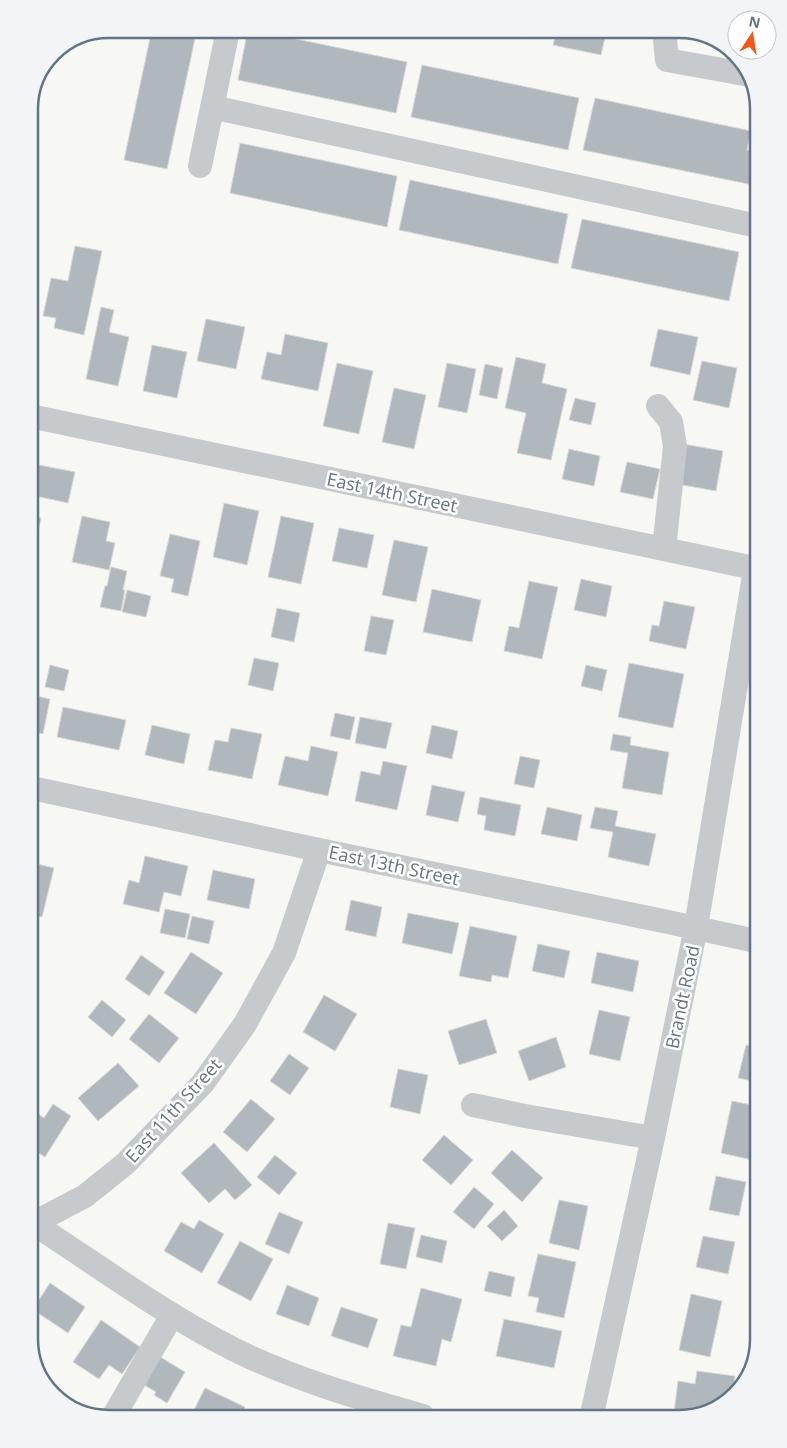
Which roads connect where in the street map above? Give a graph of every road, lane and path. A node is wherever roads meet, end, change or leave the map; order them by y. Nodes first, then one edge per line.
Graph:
1 (226, 38) edge
2 (665, 38) edge
3 (740, 73) edge
4 (212, 106) junction
5 (200, 166) dead end
6 (750, 224) edge
7 (658, 406) dead end
8 (38, 418) edge
9 (664, 549) junction
10 (750, 567) edge
11 (750, 600) edge
12 (38, 789) edge
13 (319, 850) junction
14 (696, 928) junction
15 (750, 940) edge
16 (473, 1105) dead end
17 (653, 1138) junction
18 (38, 1221) edge
19 (38, 1226) edge
20 (172, 1315) junction
21 (117, 1410) edge
22 (384, 1410) edge
23 (593, 1410) edge

1 - 4 street
2 - 3 street
4 - 5 street
4 - 6 street
7 - 9 street
8 - 9 street, East 14th Street
9 - 10 street, East 14th Street
11 - 14 street, Brandt Road
12 - 13 street, East 13th Street
13 - 14 street, East 13th Street
13 - 18 street, East 11th Street
14 - 15 street, East 13th Street
14 - 17 street, Brandt Road
16 - 17 street
17 - 23 street, Brandt Road
19 - 20 street
20 - 21 street
20 - 22 street

